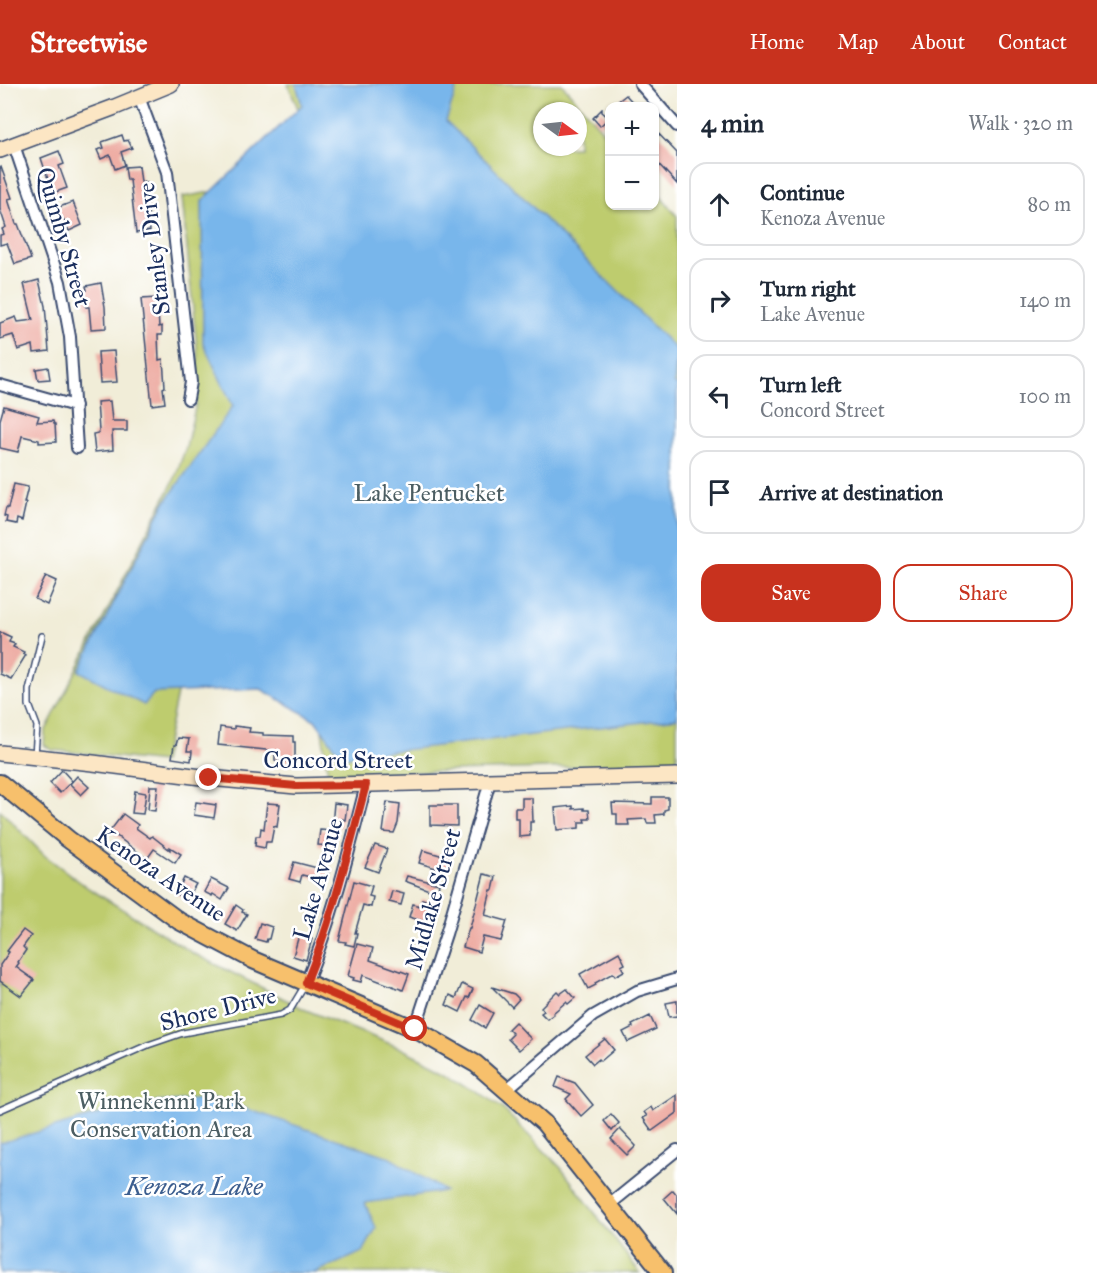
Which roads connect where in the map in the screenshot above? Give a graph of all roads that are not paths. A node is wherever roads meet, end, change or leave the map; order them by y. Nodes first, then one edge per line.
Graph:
1 (640, 84) edge
2 (165, 85) edge
3 (139, 97) junction
4 (677, 126) edge
5 (7, 148) edge
6 (0, 385) edge
7 (188, 399) dead end
8 (75, 406) junction
9 (77, 448) dead end
10 (42, 636) dead end
11 (0, 753) edge
12 (35, 757) junction
13 (677, 776) edge
14 (490, 781) junction
15 (0, 783) edge
16 (366, 785) junction
17 (677, 979) edge
18 (306, 983) junction
19 (415, 1029) junction
20 (506, 1090) junction
21 (0, 1110) edge
22 (677, 1150) edge
23 (609, 1205) junction
24 (663, 1273) edge

1 - 4 street
2 - 3 main road
3 - 5 main road
3 - 7 street, Stanley Drive
5 - 8 street, Quimby Street
6 - 8 street
8 - 9 street, Quimby Street
10 - 12 lane
11 - 12 main road, Concord Street
12 - 16 main road, Concord Street
13 - 14 main road, Concord Street
14 - 16 main road, Concord Street
14 - 19 street, Midlake Street
15 - 18 main road, Kenoza Avenue
16 - 18 street, Lake Avenue
17 - 20 street
18 - 19 main road, Kenoza Avenue
18 - 21 lane, Shore Drive
19 - 20 main road, Kenoza Avenue
20 - 23 main road, Kenoza Avenue
22 - 23 street
23 - 24 main road, Kenoza Avenue

